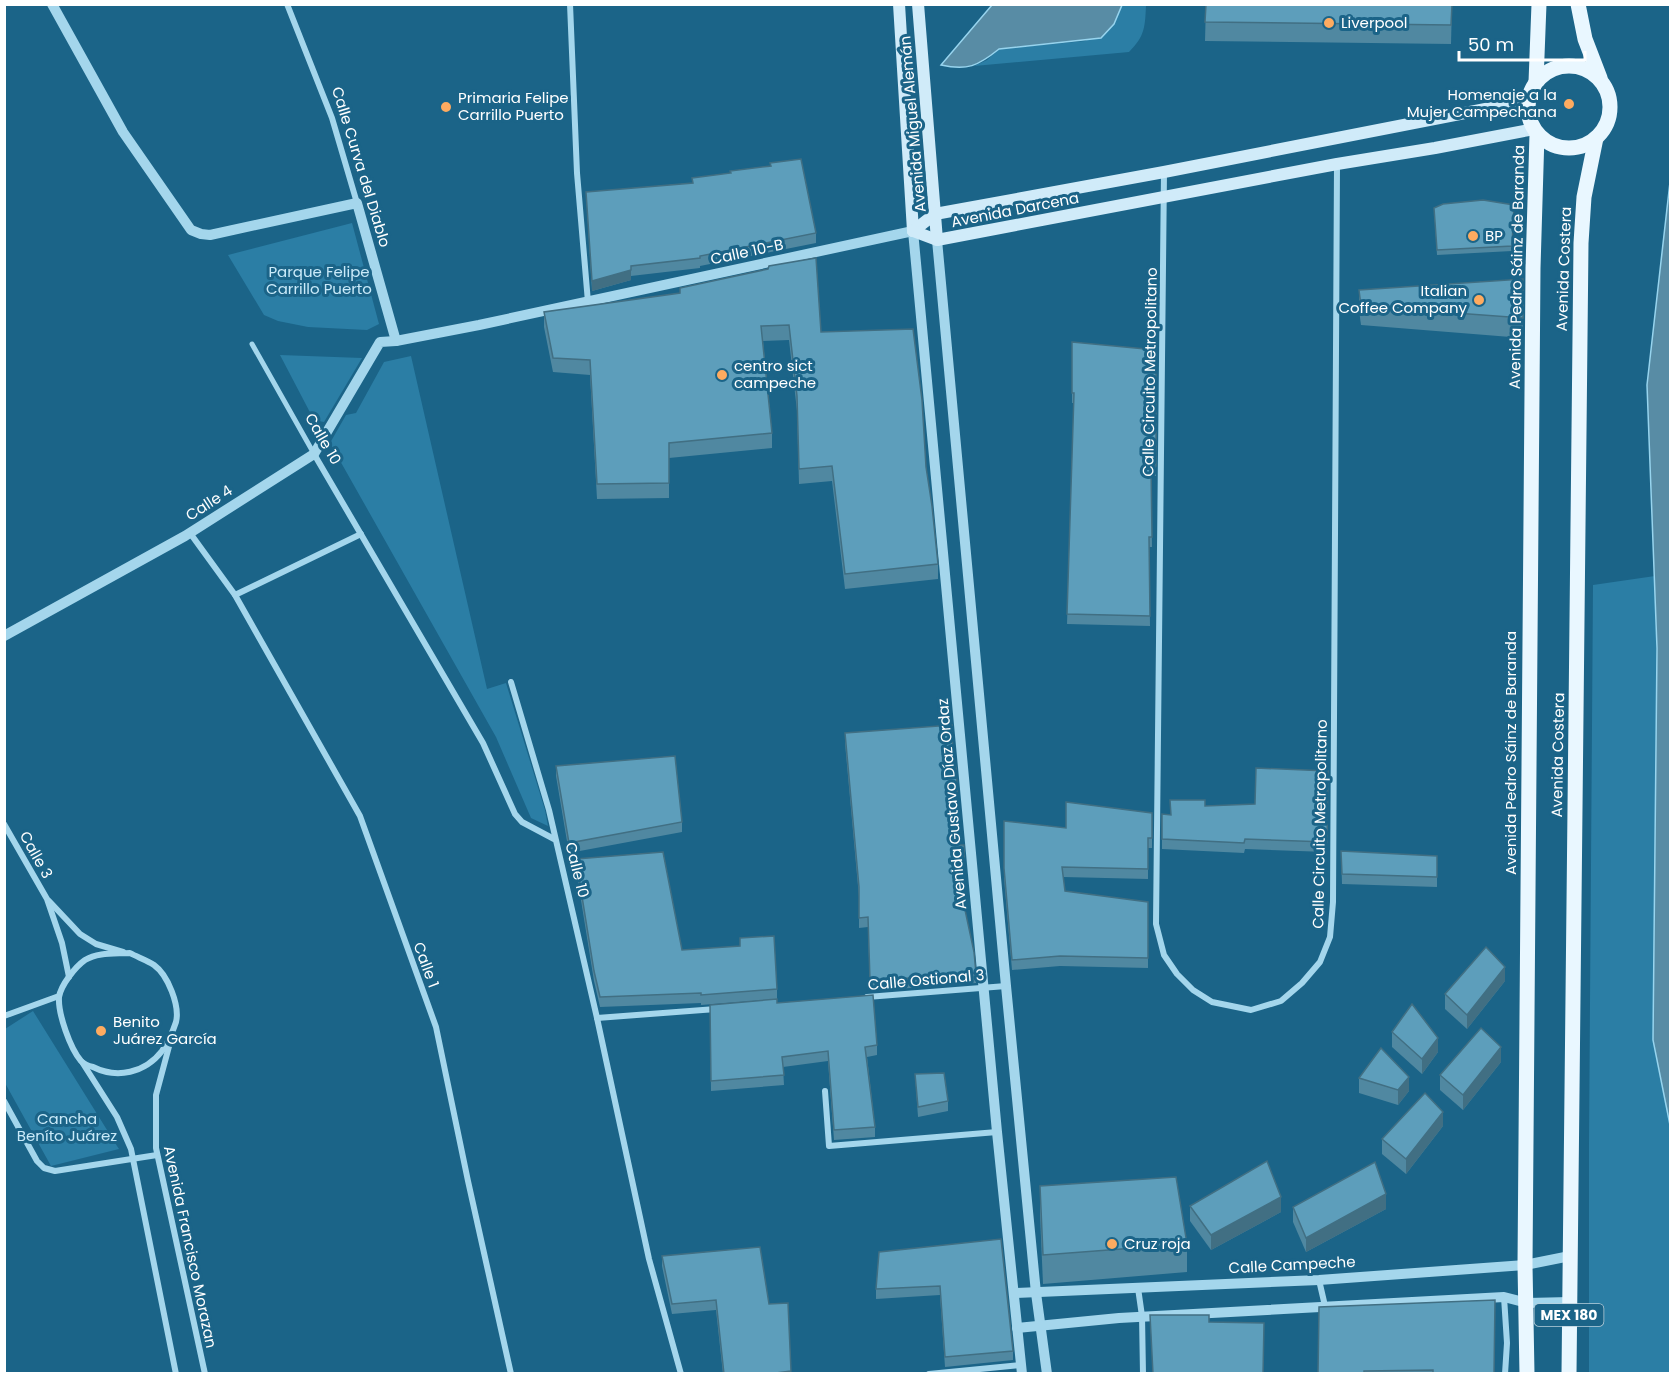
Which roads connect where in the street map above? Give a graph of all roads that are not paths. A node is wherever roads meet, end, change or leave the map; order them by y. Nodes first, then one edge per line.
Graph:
1 (52, 4) edge
2 (286, 4) edge
3 (570, 4) edge
4 (898, 4) edge
5 (918, 4) edge
6 (1539, 4) edge
7 (1578, 4) edge
8 (1600, 78) junction
9 (1536, 82) junction
10 (1529, 97) junction
11 (1536, 131) junction
12 (1596, 138) junction
13 (1337, 164) junction
14 (1164, 172) junction
15 (1164, 198) junction
16 (357, 203) junction
17 (935, 214) junction
18 (913, 231) junction
19 (938, 240) junction
20 (588, 302) junction
21 (396, 341) junction
22 (380, 342) joint
23 (252, 344) dead end
24 (314, 454) junction
25 (190, 533) junction
26 (361, 534) junction
27 (236, 595) junction
28 (4, 636) edge
29 (511, 682) dead end
30 (4, 824) edge
31 (554, 839) junction
32 (47, 899) junction
33 (129, 953) junction
34 (69, 977) junction
35 (1006, 986) junction
36 (984, 988) junction
37 (59, 996) junction
38 (855, 998) edge
39 (726, 1008) edge
40 (4, 1016) edge
41 (597, 1018) junction
42 (176, 1021) junction
43 (81, 1062) junction
44 (825, 1091) dead end
45 (4, 1101) edge
46 (997, 1132) junction
47 (157, 1155) junction
48 (133, 1160) junction
49 (1570, 1256) junction
50 (1525, 1266) junction
51 (1319, 1280) junction
52 (1138, 1288) junction
53 (1014, 1293) junction
54 (1036, 1293) junction
55 (1504, 1297) junction
56 (1570, 1302) junction
57 (1527, 1303) junction
58 (1324, 1306) junction
59 (1142, 1316) junction
60 (1041, 1326) junction
61 (1017, 1328) junction
62 (1022, 1369) edge
63 (176, 1374) edge
64 (205, 1374) edge
65 (511, 1374) edge
66 (681, 1374) edge
67 (929, 1374) edge
68 (1047, 1374) edge
69 (1143, 1374) edge
70 (1505, 1374) edge
71 (1527, 1374) edge
72 (1569, 1374) edge

1 - 16 street
2 - 16 street, Calle Curva del Diablo
3 - 20 street
4 - 18 main road, Avenida Miguel Alemán
5 - 17 main road, Avenida Miguel Alemán
6 - 9 main road
7 - 8 main road
8 - 9 main road
8 - 12 main road
9 - 10 main road
10 - 11 main road
10 - 14 main road, Avenida Darcena
11 - 12 main road
11 - 13 main road, Avenida Darcena
11 - 50 main road, Avenida Pedro Sáinz de Baranda
12 - 49 main road, Avenida Costera
13 - 15 main road, Avenida Darcena
13 - 15 street, Calle Circuito Metropolitano
14 - 15 street, Calle Circuito Metropolitano
14 - 17 main road, Avenida Darcena
15 - 19 main road, Avenida Darcena
16 - 21 street, Calle Curva del Diablo
17 - 18 main road, Avenida Darcena
17 - 19 main road, Avenida Miguel Alemán
18 - 19 main road, Avenida Darcena
18 - 20 street, Calle 10-B
18 - 36 street, Avenida Gustavo Díaz Ordaz
19 - 35 street
20 - 21 street, Calle 10-B
21 - 22 street, Calle 10-B
22 - 24 street, Calle 4
23 - 24 street, Calle 10
24 - 25 street, Calle 4
24 - 26 street, Calle 10
25 - 27 street, Calle 1
25 - 28 street, Calle 4
26 - 27 street
26 - 31 street, Calle 10
27 - 65 street, Calle 1
29 - 31 street
30 - 32 street, Calle 3
31 - 41 street, Calle 10
32 - 33 street, Calle 3
32 - 34 street, Calle 3
33 - 34 street
33 - 42 street
34 - 37 street
35 - 36 street, Calle Ostional 3
35 - 54 street
36 - 38 street, Calle Ostional 3
36 - 46 street, Avenida Gustavo Díaz Ordaz
37 - 40 street
37 - 43 street
39 - 41 street
41 - 66 street, Calle 10
42 - 43 street
42 - 47 street, Avenida Francisco Morazan
43 - 48 street
44 - 46 street
45 - 48 street
46 - 53 street, Avenida Gustavo Díaz Ordaz
47 - 48 street
47 - 64 street, Avenida Francisco Morazan
48 - 63 street
49 - 50 street, Calle Campeche
49 - 56 main road, Avenida Costera / MEX 180
50 - 51 street, Calle Campeche
50 - 57 main road, Avenida Pedro Sáinz de Baranda / MEX 180
51 - 52 street, Calle Campeche
51 - 58 street
52 - 54 street, Calle Campeche
52 - 59 street
53 - 54 street, Calle Campeche
53 - 61 street, Avenida Gustavo Díaz Ordaz
54 - 60 street
55 - 57 street
55 - 58 street
55 - 70 street
56 - 57 street
56 - 72 main road, Avenida Costera / MEX 180
57 - 71 main road, Avenida Pedro Sáinz de Baranda / MEX 180
58 - 59 street
59 - 60 street
59 - 69 street
60 - 61 street
60 - 68 street
61 - 62 street, Avenida Gustavo Díaz Ordaz
62 - 67 street

